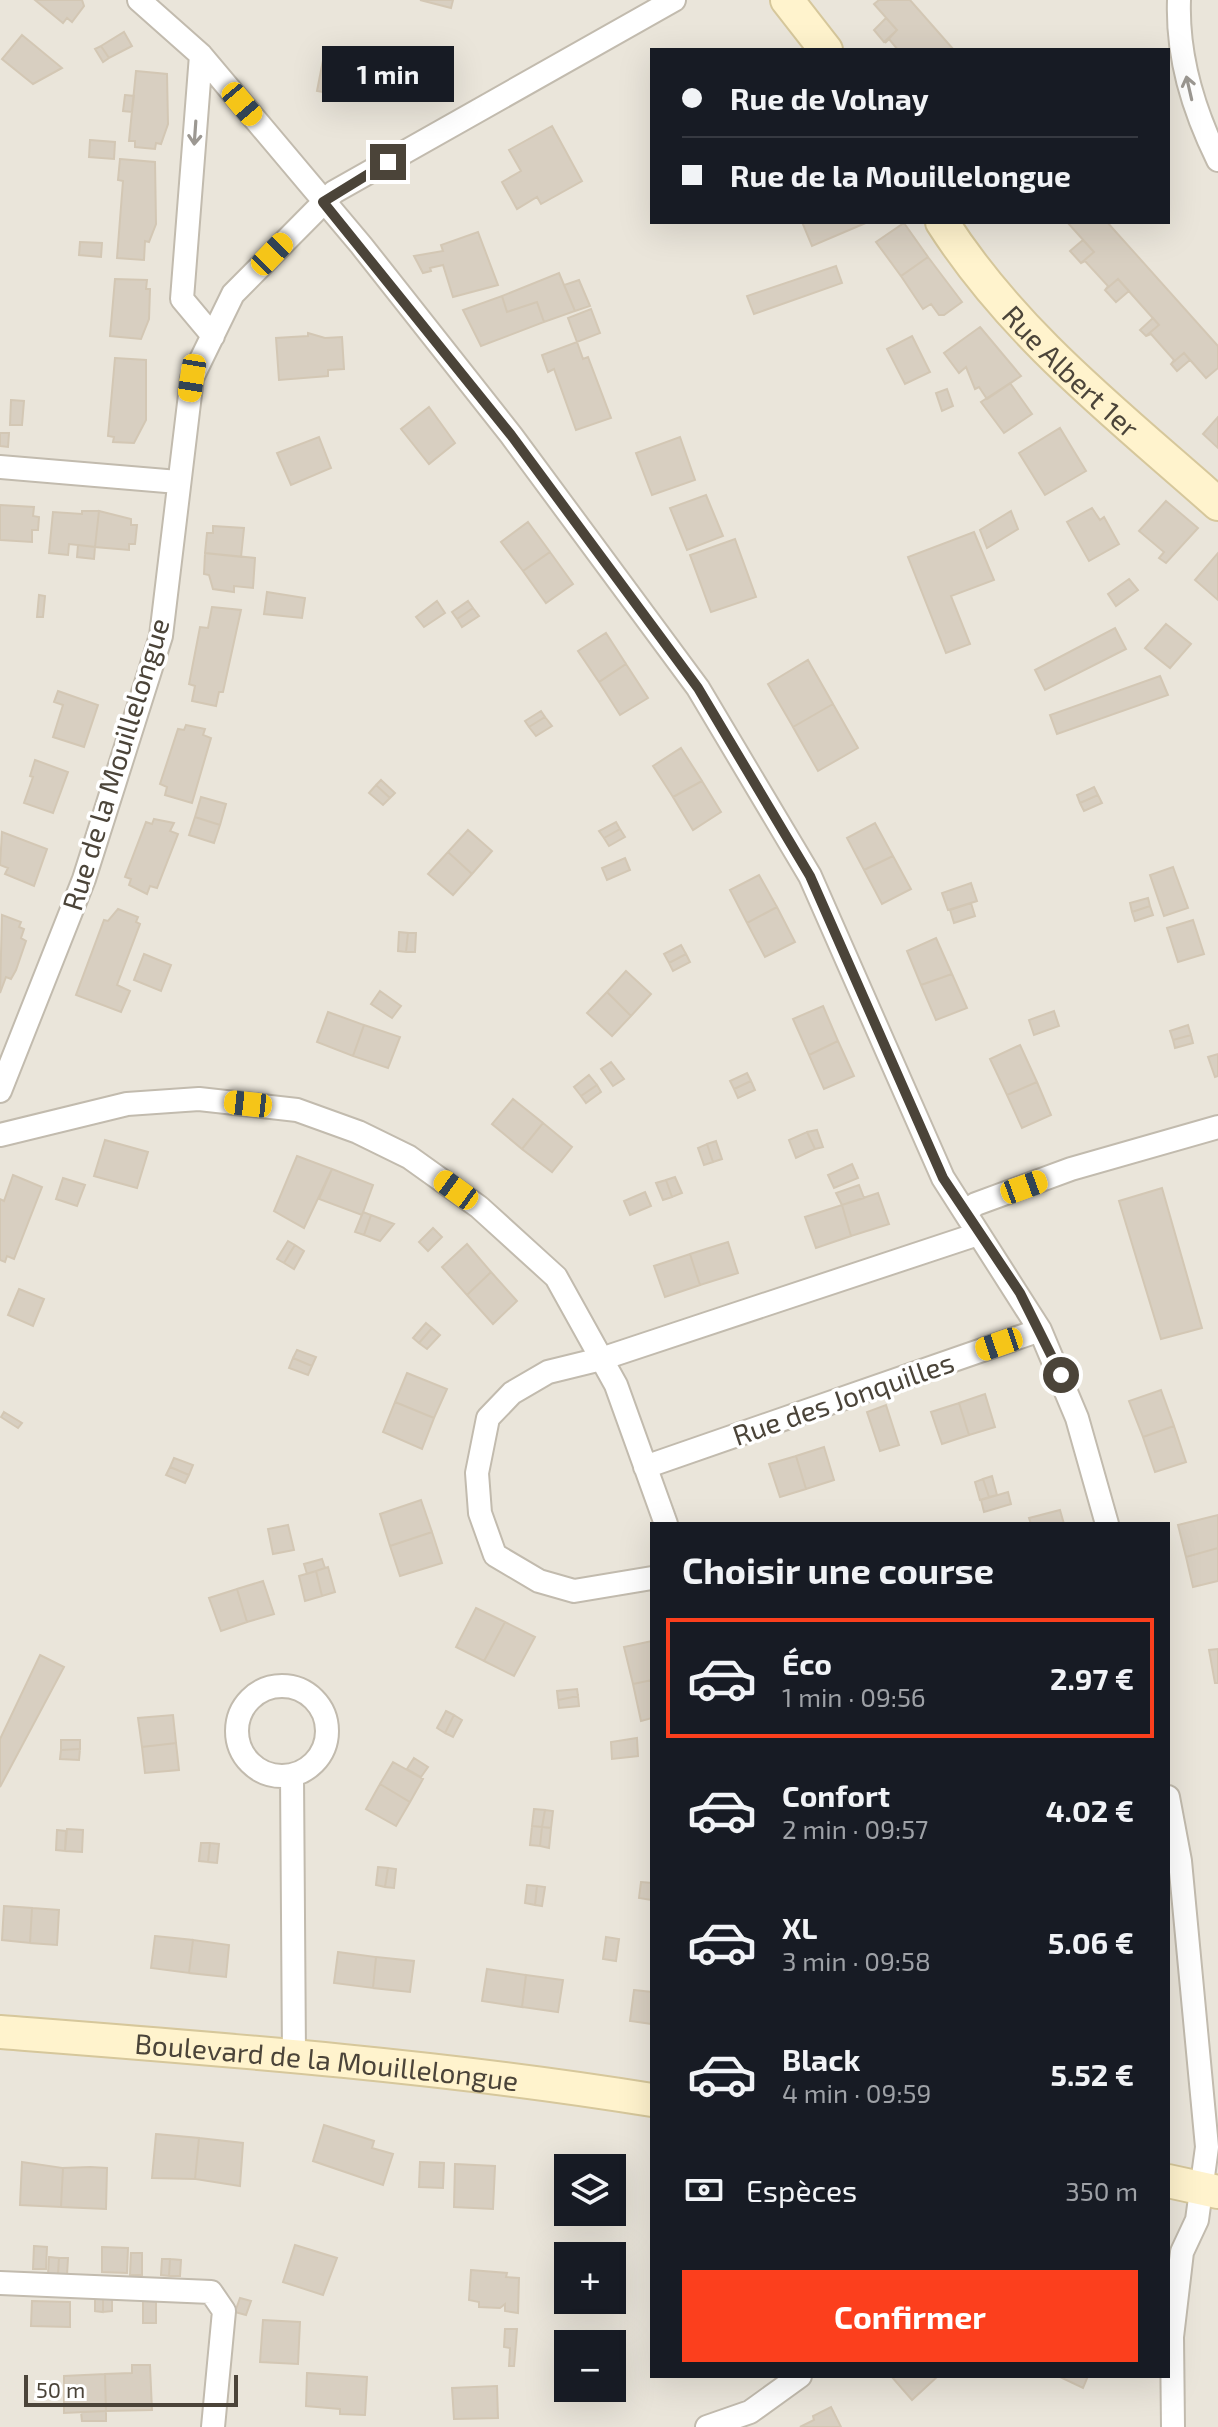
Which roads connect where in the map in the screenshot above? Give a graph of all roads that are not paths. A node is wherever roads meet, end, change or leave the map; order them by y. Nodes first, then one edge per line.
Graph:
1 (139, 0) edge
2 (674, 0) edge
3 (787, 0) edge
4 (1179, 0) edge
5 (824, 48) edge
6 (201, 55) junction
7 (1218, 160) edge
8 (323, 202) junction
9 (944, 224) edge
10 (213, 336) junction
11 (0, 467) edge
12 (178, 482) junction
13 (1218, 504) edge
14 (0, 1091) edge
15 (1218, 1127) edge
16 (0, 1135) edge
17 (965, 1212) junction
18 (978, 1234) junction
19 (1040, 1330) junction
20 (601, 1359) junction
21 (645, 1467) junction
22 (665, 1522) edge
23 (1106, 1522) edge
24 (650, 1578) edge
25 (292, 1775) junction
26 (1170, 1808) edge
27 (0, 2032) edge
28 (294, 2056) junction
29 (650, 2100) edge
30 (1170, 2181) edge
31 (1209, 2189) edge
32 (0, 2283) edge
33 (797, 2378) edge
34 (213, 2427) edge
35 (707, 2427) edge
36 (1173, 2427) edge

1 - 6 street
2 - 8 street, Rue de la Mouillelongue
3 - 5 main road
7 -> 4 street
6 - 8 street
6 -> 10 street
8 - 10 street, Rue de la Mouillelongue
8 - 17 street
9 - 13 main road, Rue Albert 1er
10 - 12 street, Rue de la Mouillelongue
11 - 12 street
12 - 14 street, Rue de la Mouillelongue
15 - 17 street
16 - 20 street
17 - 18 street
18 - 19 street
18 - 20 street
19 - 21 street, Rue des Jonquilles
19 - 23 street
20 - 21 street
20 - 24 street
21 - 22 street
25 - 25 street
25 - 28 street
26 - 31 street
27 - 28 main road, Boulevard de la Mouillelongue
28 - 29 main road, Boulevard de la Mouillelongue
30 - 31 main road
31 - 36 street
32 - 34 street
33 - 35 street

